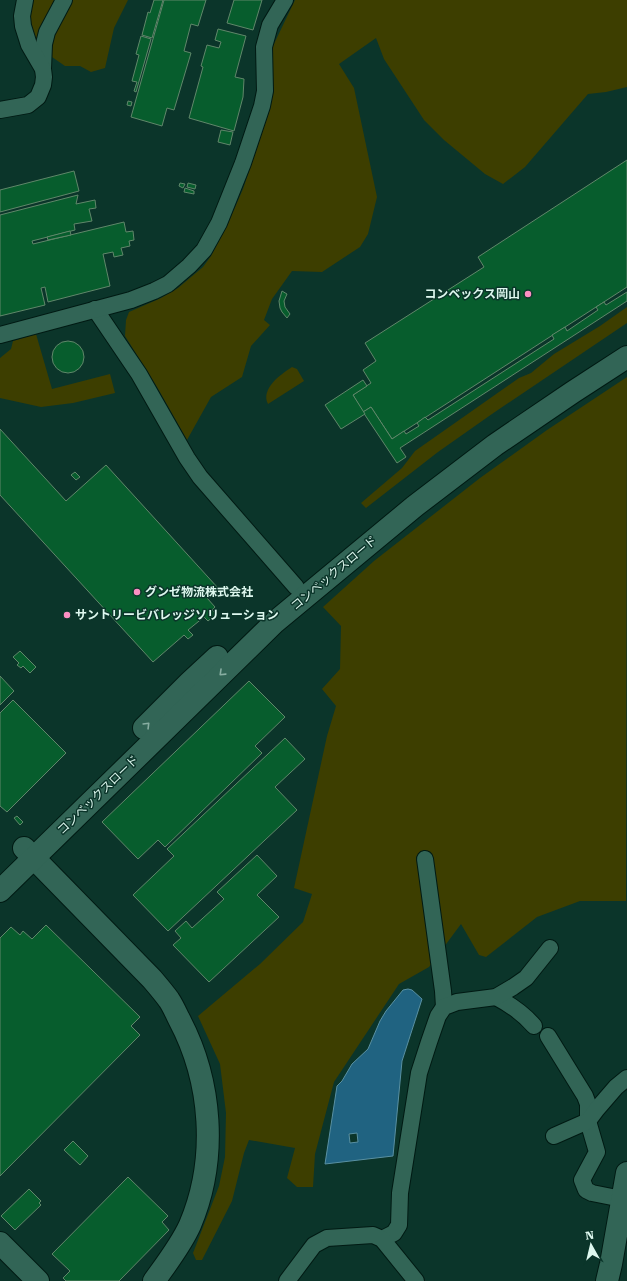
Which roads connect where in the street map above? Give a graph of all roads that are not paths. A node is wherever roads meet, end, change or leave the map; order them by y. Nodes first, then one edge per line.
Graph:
1 (25, 0) edge
2 (64, 0) edge
3 (285, 0) edge
4 (43, 69) junction
5 (0, 110) edge
6 (95, 310) junction
7 (0, 336) edge
8 (627, 342) edge
9 (627, 357) edge
10 (296, 587) junction
11 (28, 853) junction
12 (425, 859) dead end
13 (0, 871) edge
14 (0, 891) edge
15 (550, 948) dead end
16 (496, 997) junction
17 (444, 1007) junction
18 (534, 1026) dead end
19 (548, 1036) dead end
20 (627, 1078) edge
21 (588, 1121) junction
22 (554, 1136) dead end
23 (627, 1173) edge
24 (624, 1203) edge
25 (382, 1239) junction
26 (0, 1243) edge
27 (38, 1281) edge
28 (154, 1281) edge
29 (287, 1281) edge
30 (416, 1281) edge
31 (607, 1281) edge

1 - 4 street
2 - 4 street
3 - 6 street
4 - 5 street
6 - 7 street
6 - 10 street
8 - 10 street, コンベックスロード
9 -> 11 street, コンベックスロード
11 -> 10 street, コンベックスロード
11 - 13 street, コンベックスロード
11 - 14 street, コンベックスロード
11 - 28 street
12 - 17 street
15 - 16 street
16 - 17 street
16 - 18 street
17 - 25 street
19 - 21 street
20 - 21 street
21 - 22 street
21 - 24 street
23 - 24 street
24 - 31 street
25 - 29 street
25 - 30 street
26 - 27 street

